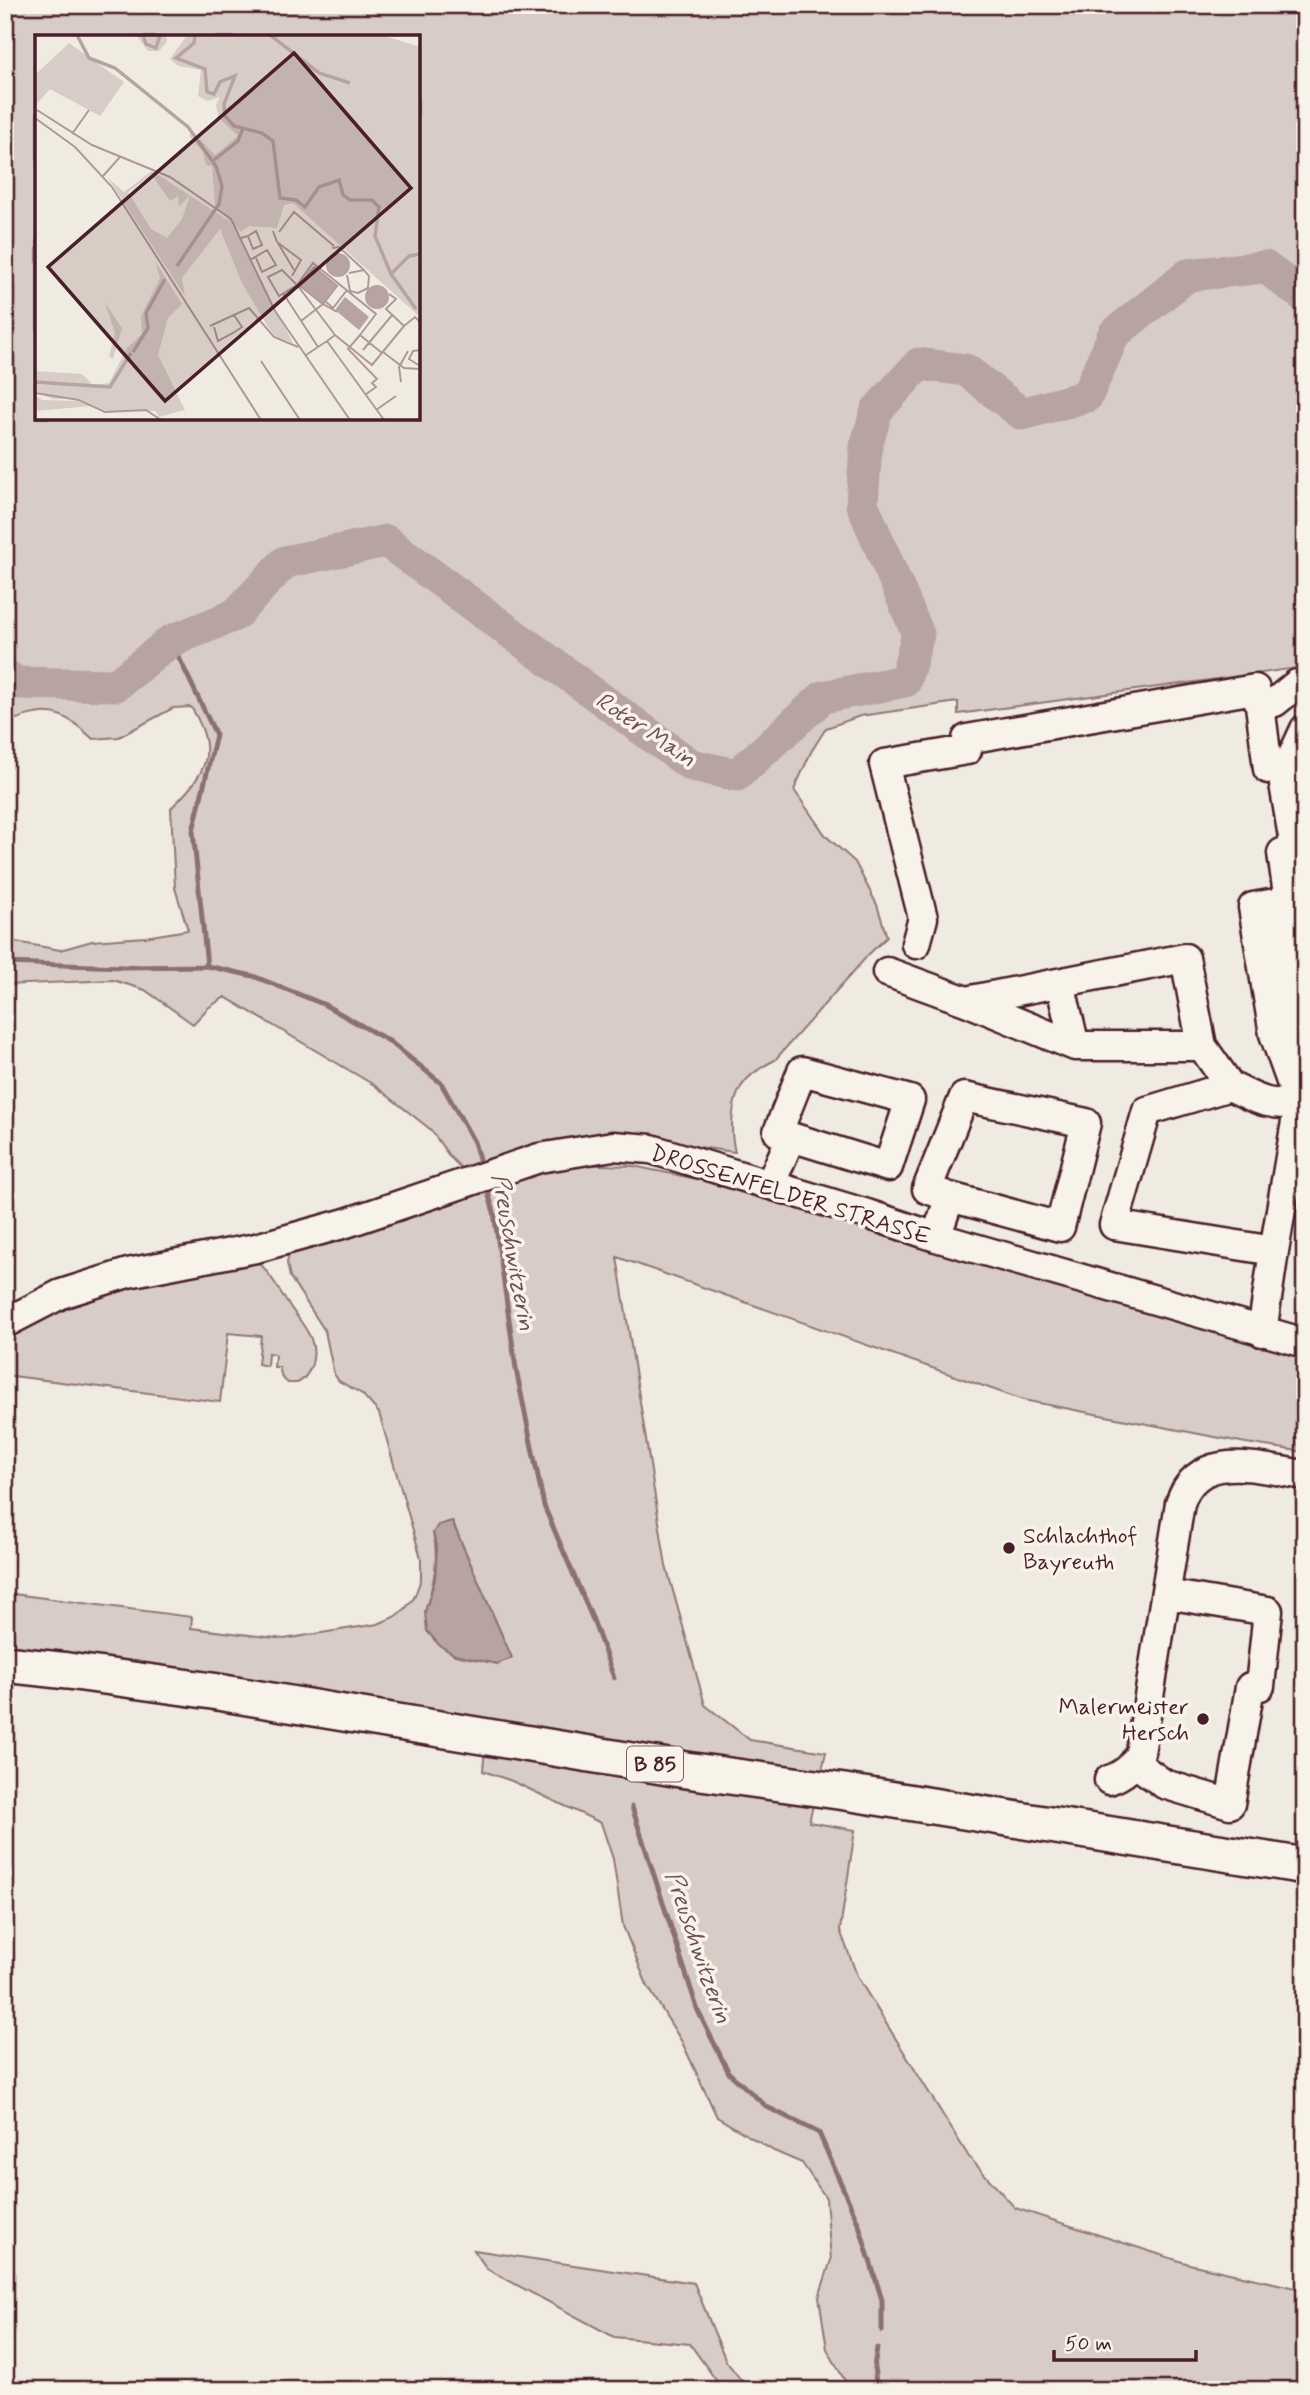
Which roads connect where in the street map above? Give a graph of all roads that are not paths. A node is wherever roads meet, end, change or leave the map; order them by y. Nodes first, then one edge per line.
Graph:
1 (1305, 683) edge
2 (1260, 705) junction
3 (1305, 729) edge
4 (1287, 788) junction
5 (1305, 829) edge
6 (1287, 912) edge
7 (916, 944) dead end
8 (887, 972) dead end
9 (1060, 983) junction
10 (966, 1001) junction
11 (1293, 1038) edge
12 (1076, 1046) junction
13 (1202, 1046) junction
14 (1230, 1086) junction
15 (1302, 1103) edge
16 (791, 1137) junction
17 (770, 1185) junction
18 (950, 1197) junction
19 (1292, 1219) edge
20 (936, 1237) junction
21 (1275, 1251) junction
22 (5, 1323) edge
23 (1262, 1332) junction
24 (1305, 1342) edge
25 (1305, 1475) edge
26 (1166, 1594) junction
27 (5, 1664) edge
28 (1135, 1763) junction
29 (1109, 1780) dead end
30 (1305, 1866) edge

1 - 2 street
2 - 4 street
2 - 7 street
3 - 4 street
4 - 5 street
4 - 6 street
6 - 11 street
8 - 10 street
9 - 10 street
9 - 12 street
9 - 13 street
10 - 12 street
11 - 15 street
12 - 13 street
13 - 14 street
14 - 15 street
14 - 21 street
15 - 19 street
16 - 16 street
16 - 17 street
17 - 20 street, DROSSENFELDER STRASSE
17 - 22 street, DROSSENFELDER STRASSE
18 - 18 street
18 - 20 street
19 - 21 street
20 - 23 street, DROSSENFELDER STRASSE
21 - 23 street
23 - 24 street, DROSSENFELDER STRASSE
25 - 26 street
26 - 28 street
26 - 28 street
27 - 30 main road, B 85
28 - 29 street

